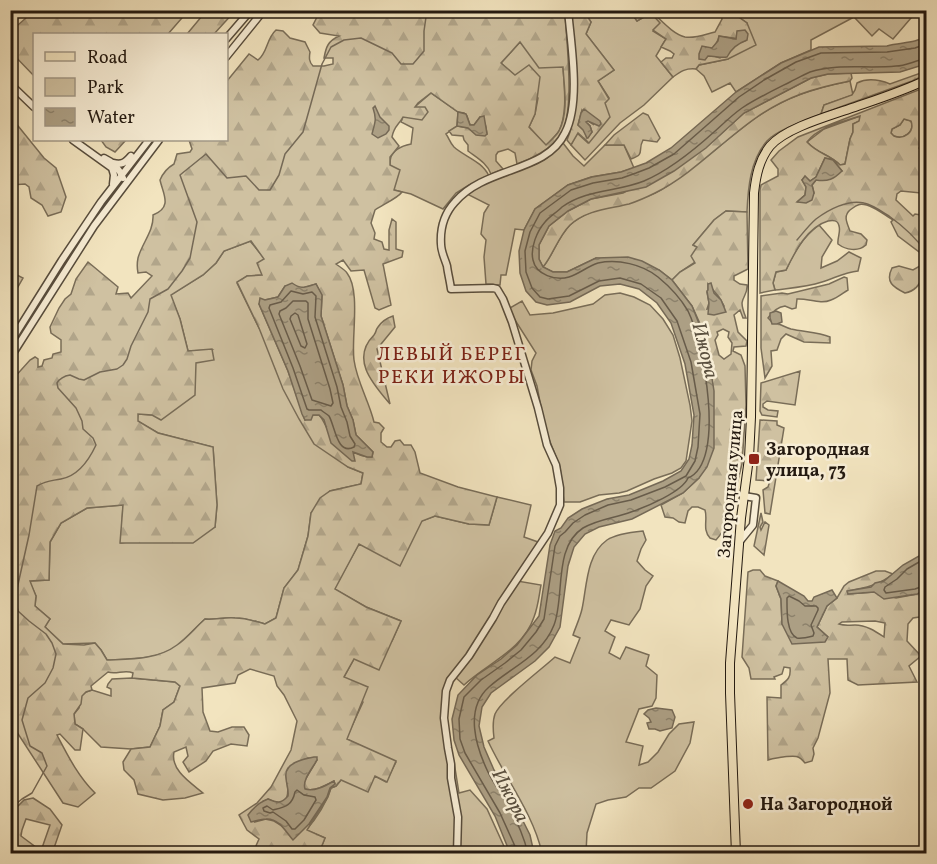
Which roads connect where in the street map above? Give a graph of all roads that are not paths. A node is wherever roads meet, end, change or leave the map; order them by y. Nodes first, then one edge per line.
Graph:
1 (251, 10) edge
2 (264, 10) edge
3 (568, 10) edge
4 (228, 37) edge
5 (228, 52) edge
6 (228, 55) edge
7 (927, 80) edge
8 (10, 84) edge
9 (33, 106) edge
10 (74, 141) edge
11 (146, 141) edge
12 (148, 141) edge
13 (158, 141) edge
14 (88, 150) junction
15 (113, 163) junction
16 (122, 175) junction
17 (124, 184) junction
18 (112, 186) junction
19 (10, 343) edge
20 (10, 358) edge
21 (744, 496) junction
22 (740, 542) junction
23 (457, 854) edge
24 (736, 854) edge

1 - 4 street
2 - 6 street
3 - 23 street
4 - 5 street
7 - 21 main road, Загородная улица
8 - 9 street
10 - 14 street
11 - 15 street
12 - 16 street
13 - 17 street
14 - 15 street
14 - 18 street
15 - 16 street
16 - 17 street
16 - 18 street
17 - 20 street
18 - 19 street
21 - 22 main road, Загородная улица
21 - 22 street
22 - 24 main road, Загородная улица

